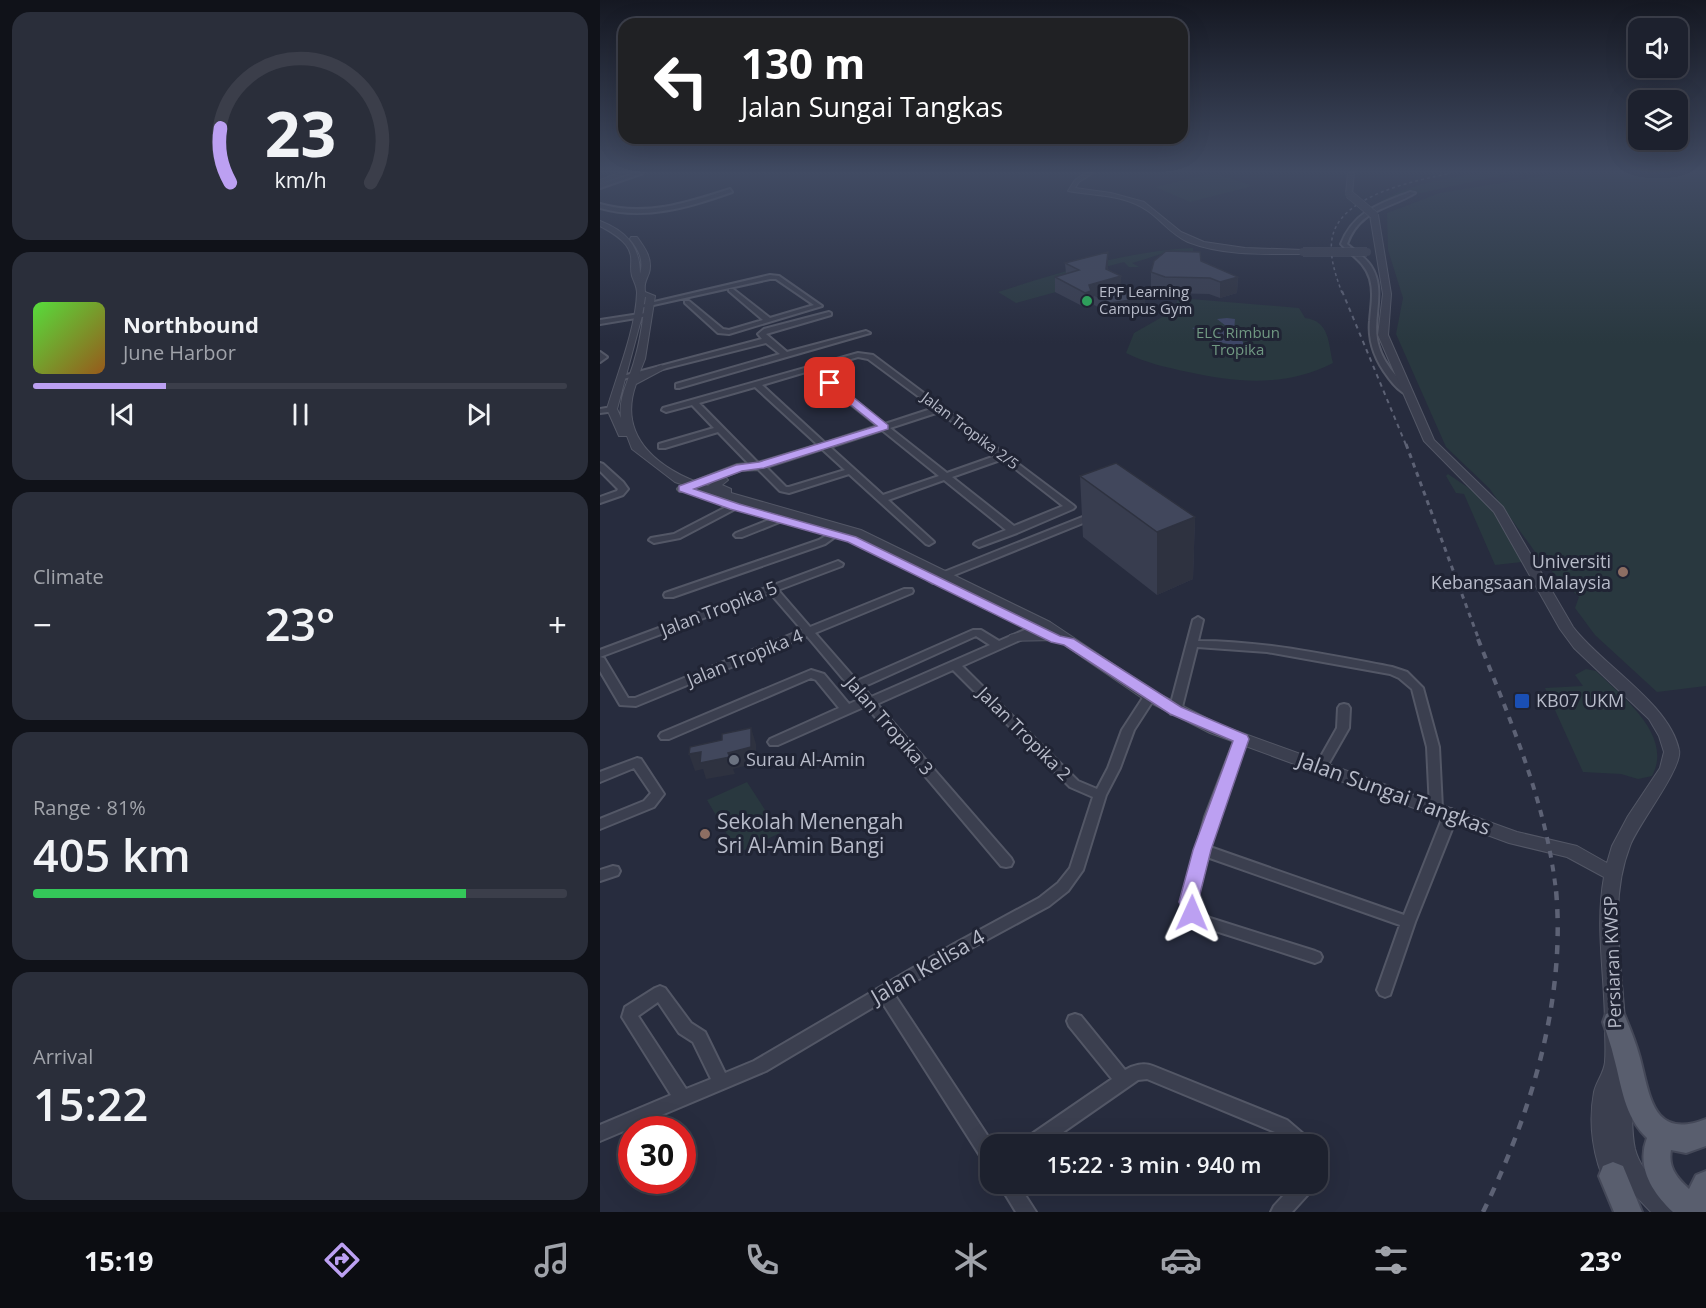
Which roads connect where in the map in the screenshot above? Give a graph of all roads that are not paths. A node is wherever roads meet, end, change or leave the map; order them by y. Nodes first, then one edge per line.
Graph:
1 (612, 230) edge
2 (621, 230) edge
3 (1174, 230) edge
4 (1185, 230) edge
5 (1351, 230) edge
6 (1377, 230) edge
7 (1238, 248) junction
8 (1381, 253) junction
9 (779, 279) junction
10 (640, 282) junction
11 (731, 290) junction
12 (641, 293) junction
13 (650, 309) junction
14 (638, 311) junction
15 (829, 314) dead end
16 (600, 321) edge
17 (769, 321) junction
18 (866, 333) dead end
19 (767, 339) junction
20 (600, 354) edge
21 (784, 356) junction
22 (640, 359) junction
23 (600, 360) edge
24 (661, 368) junction
25 (811, 369) junction
26 (629, 378) junction
27 (756, 384) junction
28 (680, 386) dead end
29 (1408, 393) junction
30 (693, 402) junction
31 (612, 409) junction
32 (941, 409) junction
33 (666, 410) dead end
34 (600, 411) edge
35 (885, 427) junction
36 (718, 429) junction
37 (662, 446) dead end
38 (822, 446) junction
39 (1004, 456) junction
40 (600, 466) edge
41 (754, 466) junction
42 (850, 471) junction
43 (946, 476) junction
44 (722, 480) junction
45 (691, 488) junction
46 (881, 499) junction
47 (600, 500) edge
48 (734, 506) junction
49 (1110, 509) edge
50 (782, 516) junction
51 (1014, 531) junction
52 (834, 534) junction
53 (739, 535) dead end
54 (654, 540) dead end
55 (929, 542) dead end
56 (979, 544) dead end
57 (838, 564) dead end
58 (939, 577) junction
59 (772, 589) junction
60 (908, 591) dead end
61 (669, 595) dead end
62 (1014, 617) junction
63 (1198, 620) dead end
64 (1045, 630) junction
65 (808, 632) junction
66 (1006, 642) junction
67 (1191, 644) junction
68 (600, 654) edge
69 (600, 661) edge
70 (954, 665) junction
71 (855, 686) junction
72 (1150, 696) junction
73 (868, 702) junction
74 (1344, 708) dead end
75 (1172, 709) junction
76 (847, 710) junction
77 (665, 736) dead end
78 (1241, 739) junction
79 (774, 742) dead end
80 (1321, 767) junction
81 (600, 777) edge
82 (1100, 795) junction
83 (1444, 811) junction
84 (600, 824) edge
85 (1202, 850) junction
86 (1006, 862) dead end
87 (1613, 874) junction
88 (1408, 922) junction
89 (1315, 957) dead end
90 (1385, 990) dead end
91 (885, 993) junction
92 (1075, 1021) dead end
93 (1615, 1022) junction
94 (1615, 1066) junction
95 (1124, 1081) junction
96 (722, 1083) junction
97 (683, 1099) junction
98 (1663, 1132) junction
99 (1706, 1132) edge
100 (600, 1133) edge
101 (1047, 1134) edge
102 (1290, 1134) edge
103 (980, 1140) edge
104 (1613, 1176) junction
105 (1706, 1185) edge
106 (1015, 1194) edge
107 (1297, 1194) edge
108 (1027, 1212) edge
109 (1280, 1212) edge
110 (1628, 1212) edge
111 (1644, 1212) edge
112 (1687, 1212) edge

1 - 10 street
2 - 10 street
3 - 7 street
4 - 7 street
5 - 29 street
6 - 8 street, bridge
7 - 8 street, bridge
8 - 29 street
9 - 11 street
9 - 13 street
9 - 17 street
10 - 12 street
11 - 17 street
11 - 17 street
12 - 13 street
12 - 14 street
13 - 14 street
13 - 22 street
14 - 16 street
14 - 26 street
15 - 19 street
18 - 21 street
19 - 21 street
19 - 24 street
20 - 23 street
21 - 28 street
22 - 24 street
22 - 26 street
24 - 26 street
25 - 27 street
25 - 32 street, Jalan Tropika 2/5
25 - 35 street
26 - 31 street
26 - 45 street
27 - 30 street
27 - 38 street
29 - 87 street, Persiaran KWSP
30 - 33 street
30 - 36 street
31 - 34 street
31 - 45 street
32 - 35 street
32 - 39 street, Jalan Tropika 2/5
35 - 38 street
35 - 43 street
36 - 37 street
36 - 41 street
38 - 41 street
38 - 42 street
39 - 43 street
39 - 51 street, Jalan Tropika 2/5
40 - 47 street
41 - 42 street
41 - 44 street
41 - 45 street
42 - 46 street
43 - 46 street
43 - 51 street
44 - 45 street
44 - 50 street
45 - 48 street
45 - 50 street
46 - 55 street
48 - 50 street
48 - 54 street
49 - 58 street
50 - 52 street
50 - 53 street
50 - 58 street
51 - 56 street
52 - 58 street
52 - 61 street
57 - 59 street, Jalan Tropika 5
58 - 62 street
58 - 64 street
59 - 65 street, Jalan Tropika 3
59 - 68 street, Jalan Tropika 5
60 - 65 street, Jalan Tropika 4
62 - 64 street
62 - 66 street
63 - 67 street
64 - 66 street
64 - 72 street, Jalan Sungai Tangkas
65 - 69 street, Jalan Tropika 4
65 - 71 street, Jalan Tropika 3
66 - 70 street
66 - 71 street
67 - 75 street
67 - 83 street
70 - 73 street
70 - 82 street, Jalan Tropika 2
71 - 73 street, Jalan Tropika 3
72 - 75 street, Jalan Sungai Tangkas
72 - 82 street, Jalan Kelisa 4
73 - 76 street
73 - 86 street, Jalan Tropika 3
74 - 80 street
75 - 78 street, Jalan Sungai Tangkas
76 - 77 street
76 - 79 street
78 - 80 street, Jalan Sungai Tangkas
78 - 85 street
80 - 83 street, Jalan Sungai Tangkas
81 - 84 street
82 - 91 street, Jalan Kelisa 4
83 - 87 street, Jalan Sungai Tangkas
83 - 88 street
85 - 88 street
85 - 89 street
87 - 93 street, Persiaran KWSP
88 - 90 street
91 - 96 street, Jalan Kelisa 4
91 - 103 street
92 - 95 street
93 - 94 street, Persiaran KWSP
93 - 98 main road
94 - 104 street, Persiaran KWSP
94 - 112 street, Persiaran KWSP
95 - 101 street
95 - 102 street
96 - 97 street, Jalan Kelisa 4
96 - 97 street
97 - 100 street, Jalan Kelisa 4
98 - 99 main road
98 - 112 main road
104 - 110 main road
104 - 111 street, Persiaran KWSP
105 - 112 main road
106 - 108 street
107 - 109 street

